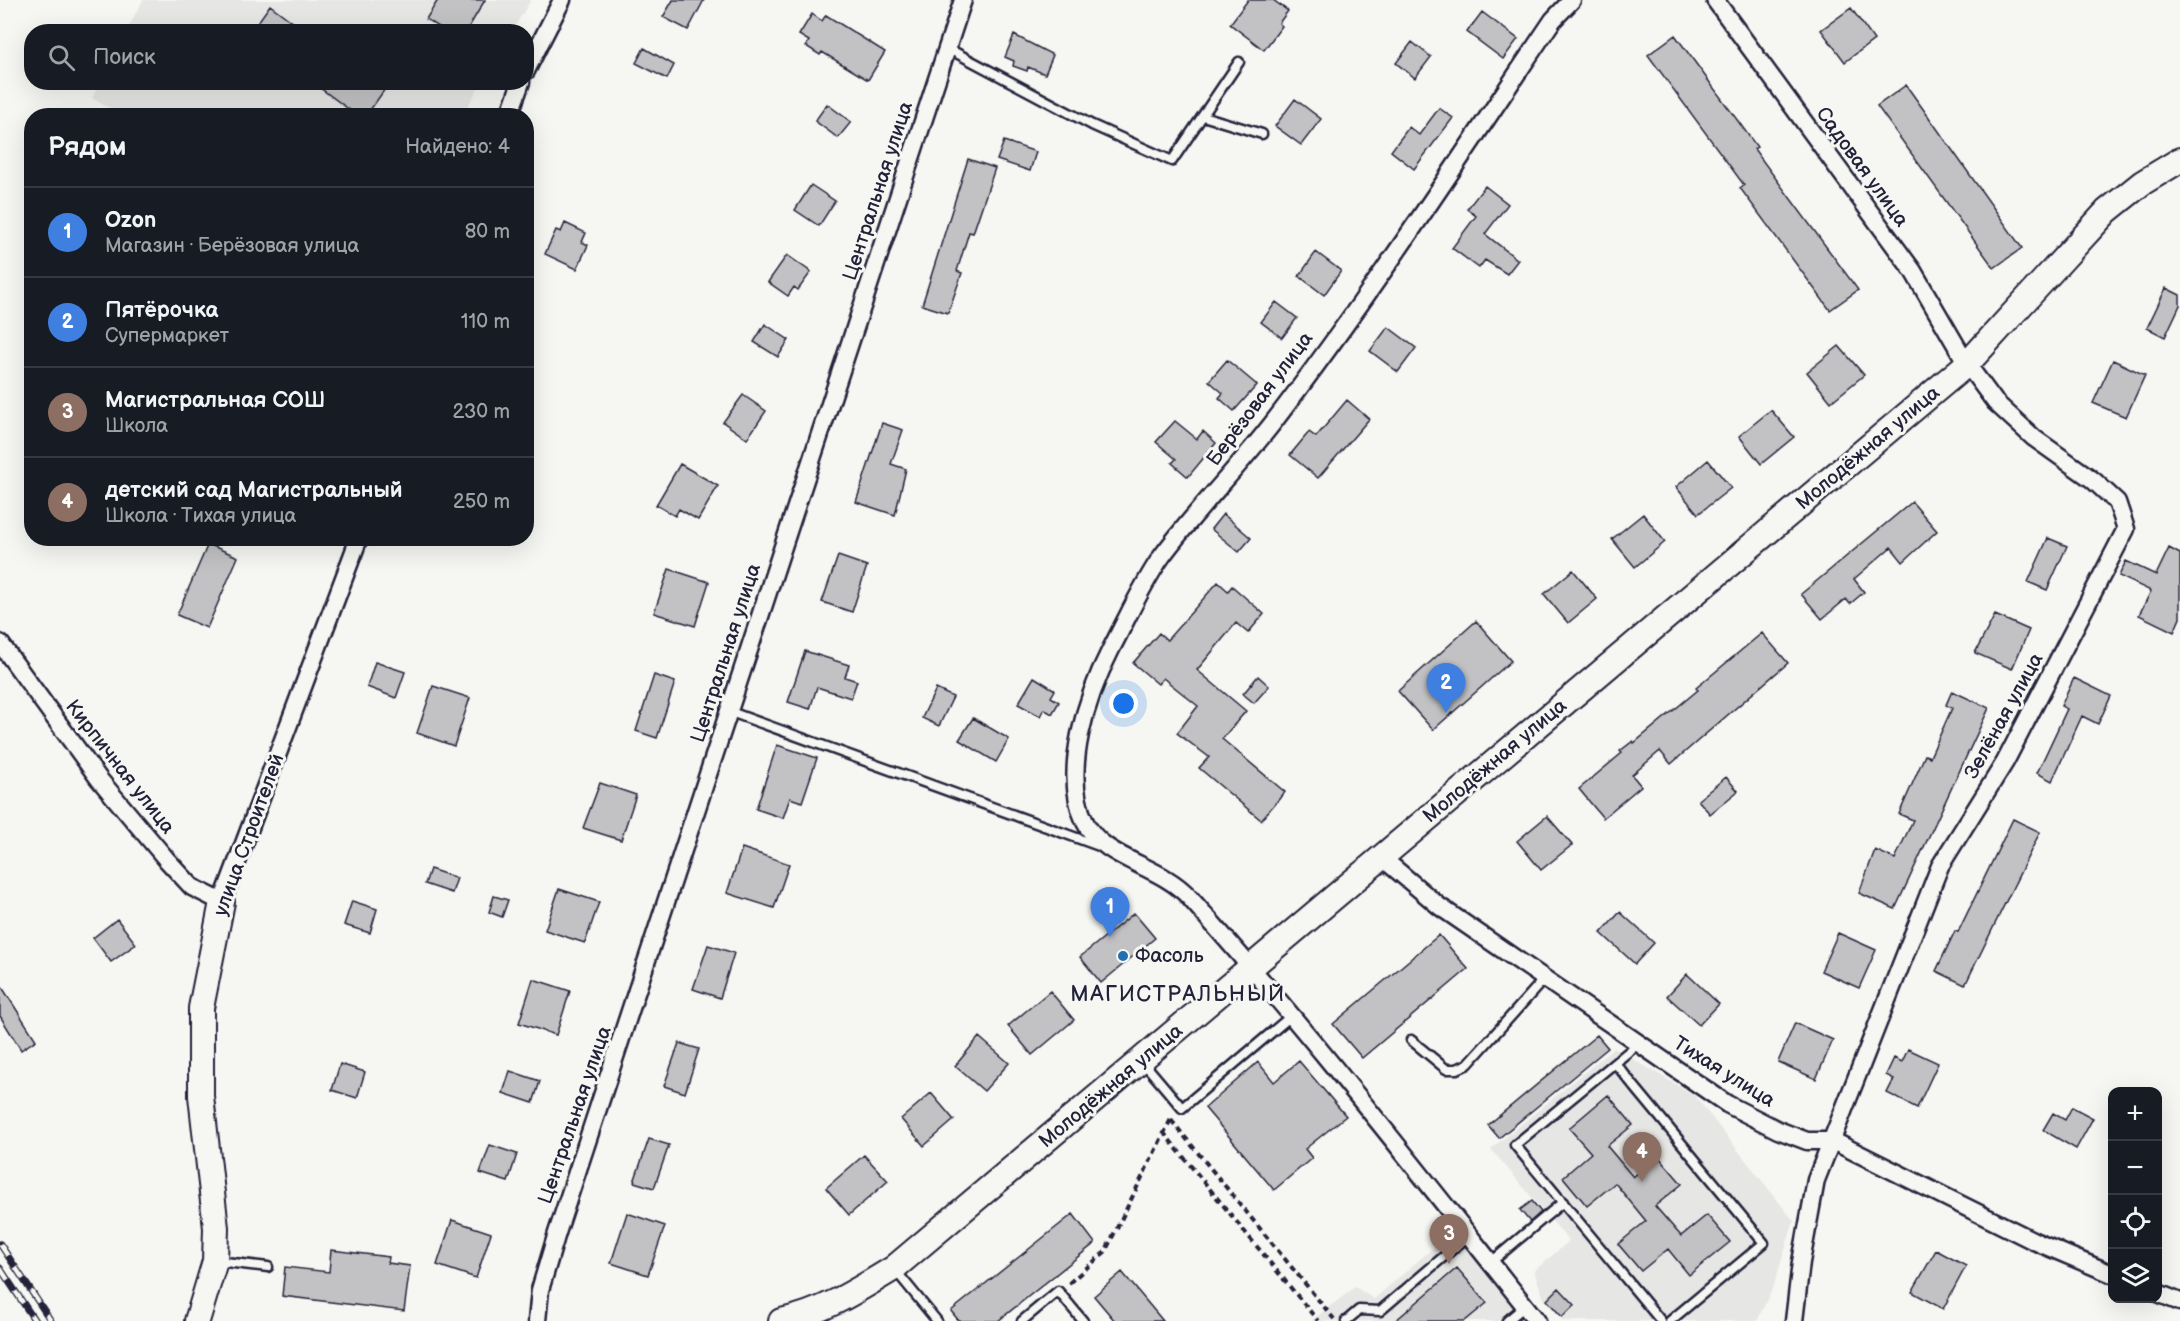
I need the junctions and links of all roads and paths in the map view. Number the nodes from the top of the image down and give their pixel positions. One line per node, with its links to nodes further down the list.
1 (562, 0): 6 (street)
2 (963, 0): 5 (street, Центральная улица)
3 (1572, 0): 17 (street, Берёзовая улица)
4 (1715, 0): 13 (street, Садовая улица)
5 (947, 48): 10 (lane); 16 (street, Центральная улица)
6 (534, 55)
7 (1239, 62): 10 (lane)
8 (518, 90): 9 (street)
9 (512, 108)
10 (1203, 116): 11 (lane)
11 (1262, 134)
12 (2180, 160): 13 (street, Молодёжная улица)
13 (1967, 364): 18 (street, Молодёжная улица); 30 (street, Зелёная улица)
14 (355, 546): 19 (street, улица Строителей)
15 (0, 643): 19 (street, Кирпичная улица)
16 (728, 711): 17 (lane); 43 (street, Центральная улица)
17 (1107, 849): 20 (street)
18 (1380, 856): 20 (street, Молодёжная улица); 21 (street, Тихая улица)
19 (222, 902): 33 (street, улица Строителей)
20 (1252, 967): 22 (street); 25 (street, Молодёжная улица)
21 (1545, 978): 23 (lane); 24 (street, Тихая улица)
22 (1291, 1016): 27 (lane); 32 (street)
23 (1411, 1040)
24 (1639, 1043): 26 (lane); 30 (street, Тихая улица)
25 (1142, 1061): 27 (lane); 36 (street, Молодёжная улица)
26 (1615, 1063): 31 (lane); 54 (lane)
27 (1182, 1108): 28 (path)
28 (1171, 1120): 29 (path); 49 (path)
29 (1163, 1132): 38 (path); 48 (path)
30 (1833, 1141): 37 (street, Тихая улица); 55 (street, Зелёная улица)
31 (1563, 1202): 34 (lane); 53 (lane)
32 (1468, 1236): 34 (street); 50 (lane)
33 (215, 1261): 35 (lane); 42 (street, улица Строителей)
34 (1490, 1263): 41 (street)
35 (268, 1267)
36 (894, 1268): 44 (street, Молодёжная улица); 45 (lane)
37 (2108, 1272)
38 (1058, 1291): 46 (lane); 47 (lane)
39 (2162, 1295): 40 (street)
40 (2180, 1302)
41 (1524, 1306): 51 (lane); 52 (street)
42 (197, 1321)
43 (537, 1321)
44 (780, 1321)
45 (936, 1321)
46 (1022, 1321)
47 (1083, 1321)
48 (1318, 1321)
49 (1335, 1321)
50 (1346, 1321)
51 (1507, 1321)
52 (1537, 1321)
53 (1661, 1321)
54 (1670, 1321)
55 (1794, 1321)

